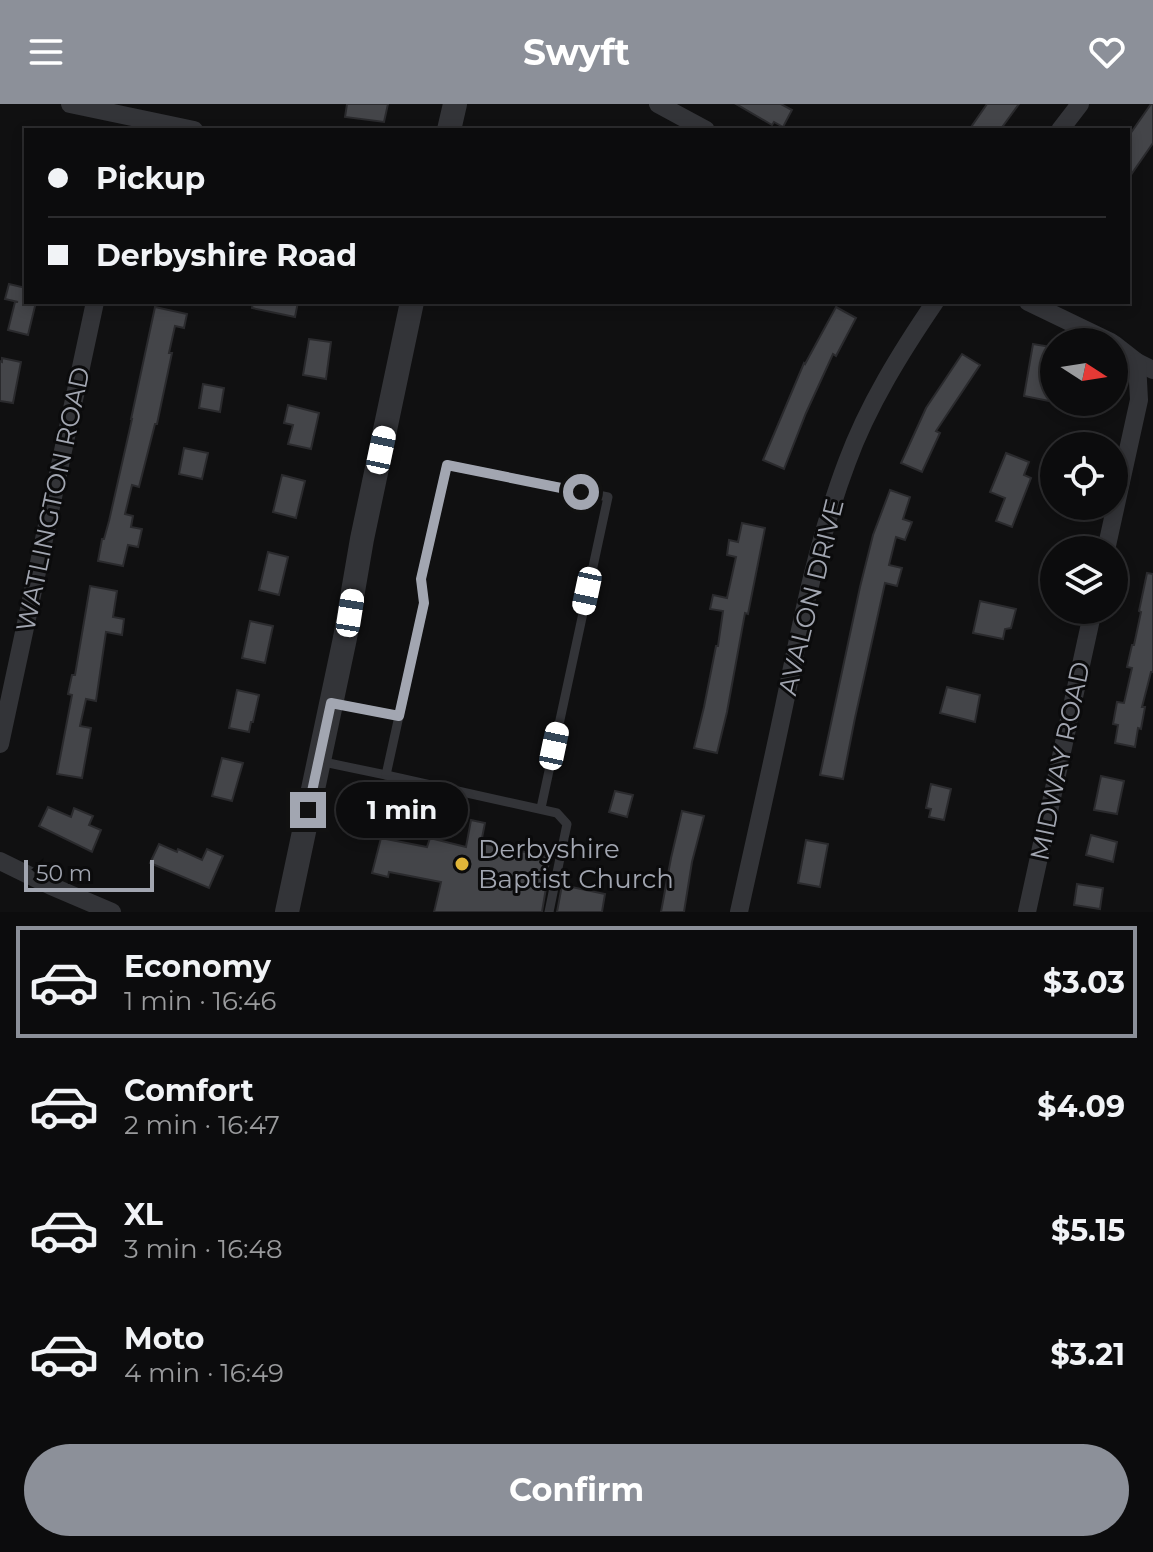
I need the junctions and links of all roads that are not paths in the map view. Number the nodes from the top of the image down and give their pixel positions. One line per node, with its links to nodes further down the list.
1 (70, 104): 6 (street)
2 (455, 104): 8 (street)
3 (658, 104): 5 (street)
4 (1080, 104): 10 (street)
5 (680, 109): 9 (street)
6 (135, 117): 7 (street)
7 (185, 128)
8 (449, 128)
9 (704, 128)
10 (1062, 128)
11 (95, 304): 22 (street, WATLINGTON ROAD)
12 (412, 304): 20 (street)
13 (934, 304): 30 (street, AVALON DRIVE)
14 (1032, 304): 15 (street)
15 (1082, 328)
16 (1128, 354): 17 (street)
17 (1145, 366): 18 (street)
18 (1109, 536)
19 (1090, 624): 31 (street, MIDWAY ROAD)
20 (331, 703): 21 (lane); 23 (street)
21 (399, 716): 24 (lane); 25 (lane)
22 (0, 744)
23 (319, 761): 24 (lane); 28 (street)
24 (386, 775): 25 (lane)
25 (541, 808): 29 (lane)
26 (0, 861): 27 (street)
27 (112, 912)
28 (287, 912)
29 (549, 912)
30 (739, 912)
31 (1027, 912)

